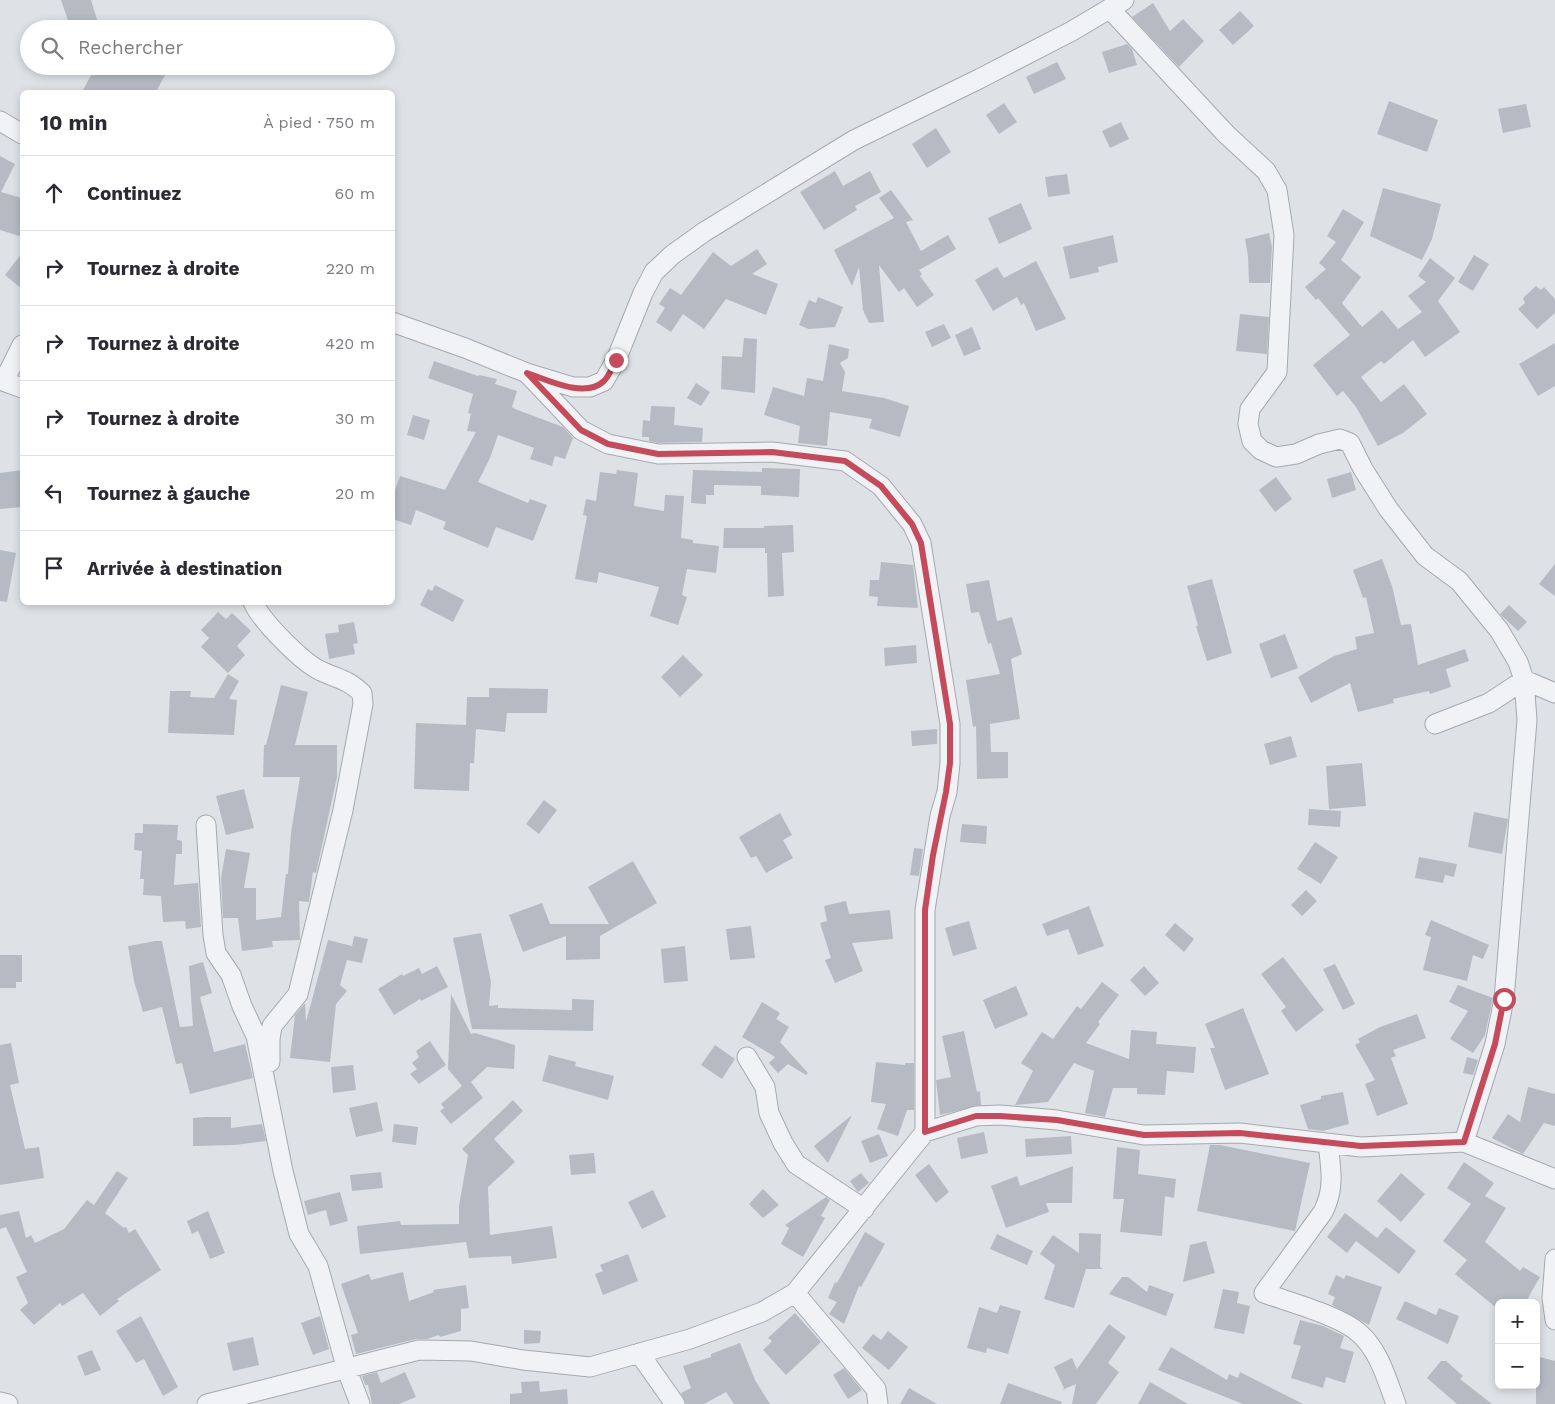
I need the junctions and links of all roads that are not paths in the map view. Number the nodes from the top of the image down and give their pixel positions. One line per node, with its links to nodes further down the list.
1 (1117, 5): 6 (street); 10 (street)
2 (0, 121): 3 (street)
3 (20, 133)
4 (395, 323): 6 (street)
5 (20, 349): 7 (street)
6 (527, 373): 16 (street)
7 (2, 381): 8 (street)
8 (20, 387)
9 (255, 605): 15 (street)
10 (1524, 680): 11 (street); 12 (street); 17 (street)
11 (1555, 693)
12 (1435, 724)
13 (206, 825): 15 (street)
14 (747, 1058): 20 (street)
15 (271, 1110): 25 (street)
16 (925, 1132): 18 (street); 20 (street)
17 (1464, 1142): 18 (street); 19 (street)
18 (1328, 1144): 32 (street)
19 (1555, 1179)
20 (864, 1209): 22 (street)
21 (1555, 1258): 23 (street)
22 (795, 1293): 24 (street); 31 (street)
23 (1555, 1320)
24 (639, 1353): 25 (street); 30 (street)
25 (347, 1370): 28 (street); 29 (street)
26 (0, 1402): 27 (street)
27 (8, 1404)
28 (207, 1404)
29 (360, 1404)
30 (675, 1404)
31 (878, 1404)
32 (1396, 1404)

